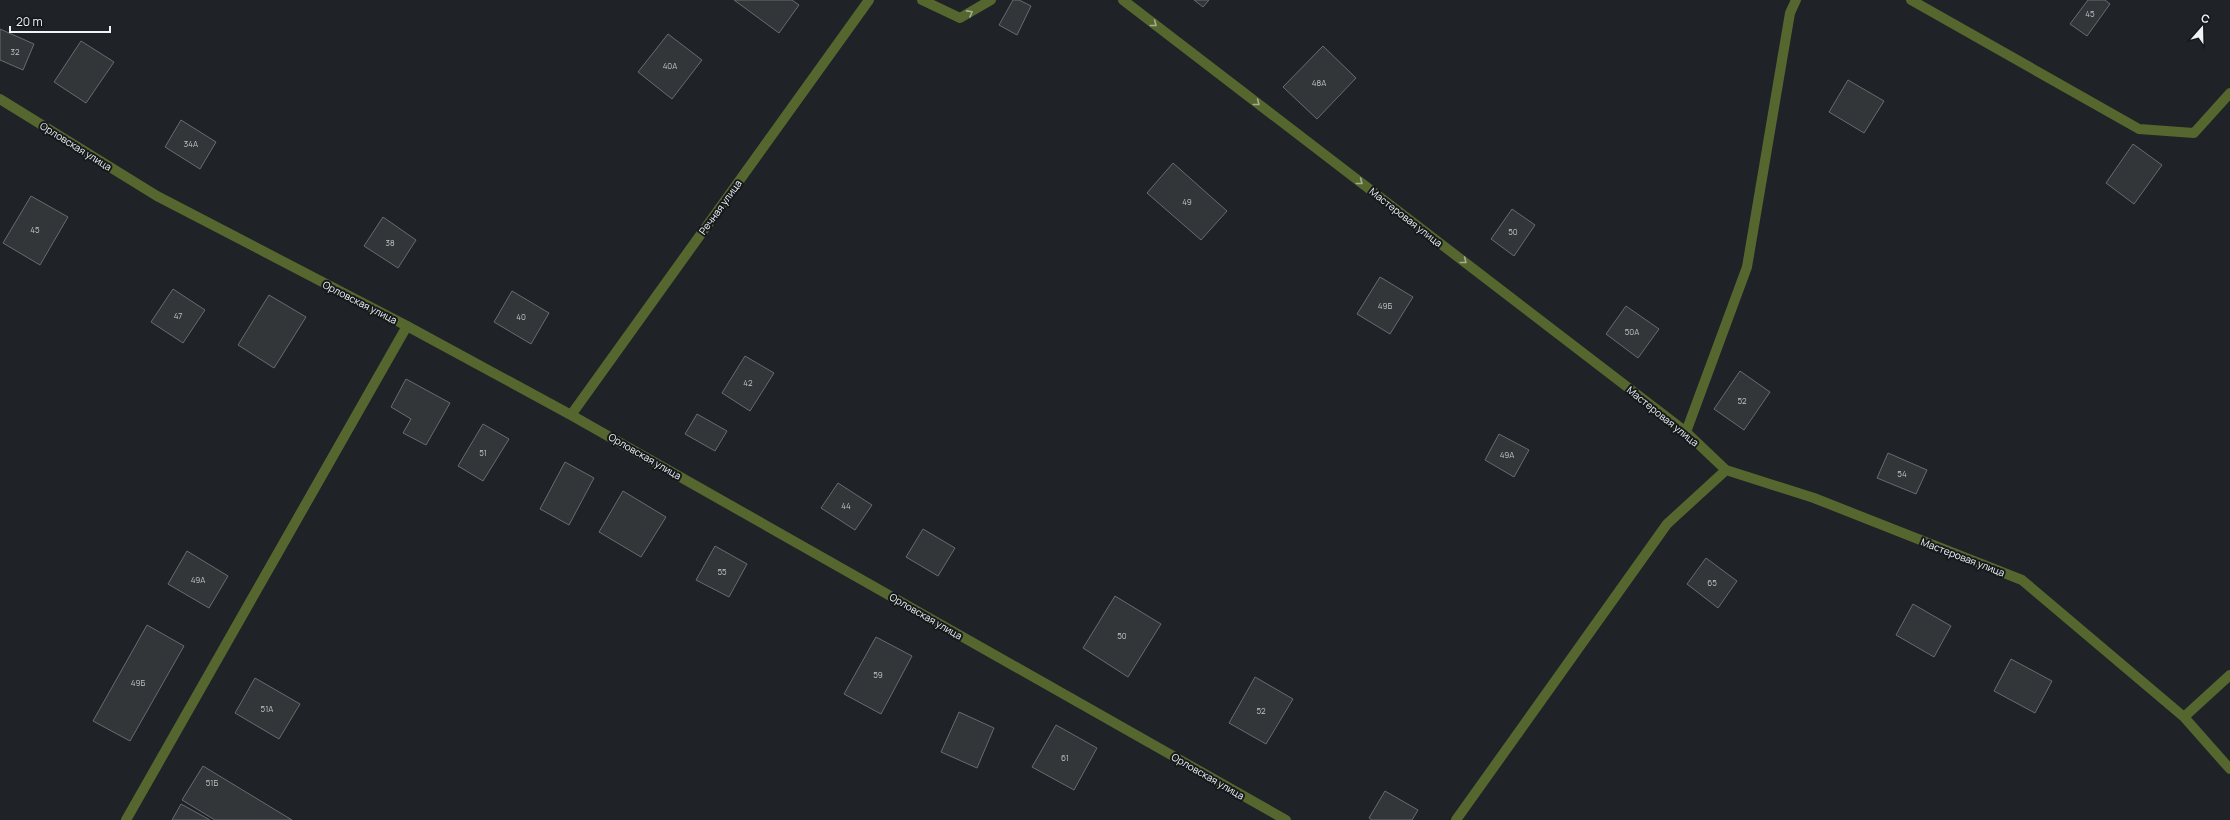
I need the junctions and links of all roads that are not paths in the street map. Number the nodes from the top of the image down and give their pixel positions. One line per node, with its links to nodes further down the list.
1 (869, 0): 10 (street, Речная улица)
2 (922, 0): 3 (street, one-way to 3)
3 (991, 0)
4 (1123, 0): 11 (street, Мастеровая улица, one-way to 11)
5 (1796, 0): 11 (street)
6 (1911, 0): 7 (street)
7 (2230, 93)
8 (0, 99): 9 (street, Орловская улица)
9 (407, 326): 10 (street, Орловская улица); 16 (street)
10 (571, 415): 17 (street, Орловская улица)
11 (1686, 432): 12 (street, Мастеровая улица)
12 (1726, 470): 14 (street, Мастеровая улица); 18 (street)
13 (2230, 675): 14 (street)
14 (2184, 717): 15 (street, Мастеровая улица)
15 (2230, 768)
16 (126, 820)
17 (1286, 820)
18 (1456, 820)

